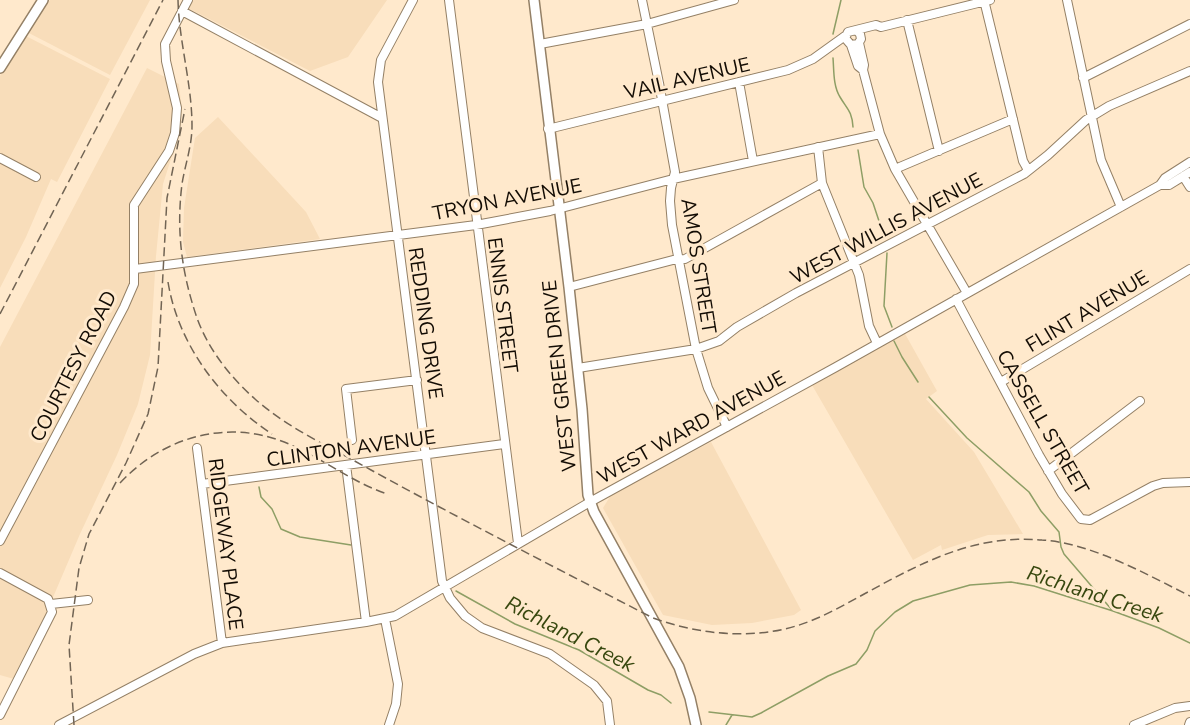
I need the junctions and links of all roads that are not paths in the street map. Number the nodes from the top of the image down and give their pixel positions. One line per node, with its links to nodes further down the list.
1 (43, 0): 20 (main road)
2 (189, 0): 10 (street, COURTESY ROAD)
3 (412, 0): 26 (street, REDDING DRIVE)
4 (449, 0): 45 (street, ENNIS STREET)
5 (534, 0): 18 (main road, WEST GREEN DRIVE)
6 (642, 0): 12 (street, AMOS STREET)
7 (986, 0): 11 (street, VAIL AVENUE); 27 (street)
8 (1067, 0): 22 (street)
9 (729, 1): 12 (street)
10 (182, 11): 26 (street); 50 (street, COURTESY ROAD)
11 (907, 20): 14 (street, VAIL AVENUE); 31 (street)
12 (647, 24): 18 (street); 24 (street, AMOS STREET)
13 (1190, 24): 22 (street)
14 (881, 27): 15 (street, VAIL AVENUE); 17 (street, VAIL AVENUE)
15 (856, 30): 16 (street); 17 (street)
16 (846, 36): 17 (street); 19 (street, VAIL AVENUE)
17 (855, 43): 19 (street, VAIL AVENUE); 29 (street)
18 (540, 44): 28 (main road, WEST GREEN DRIVE)
19 (830, 48): 23 (street, VAIL AVENUE)
20 (0, 68)
21 (1190, 71): 25 (street, WEST WILLIS AVENUE)
22 (1083, 78): 25 (street)
23 (739, 82): 24 (street, VAIL AVENUE); 33 (street)
24 (662, 100): 28 (street, VAIL AVENUE); 39 (street, AMOS STREET)
25 (1092, 116): 36 (street, WEST WILLIS AVENUE); 43 (street)
26 (382, 118): 47 (street, REDDING DRIVE)
27 (1013, 119): 31 (street); 36 (street)
28 (548, 129): 44 (main road, WEST GREEN DRIVE)
29 (880, 134): 30 (street, TRYON AVENUE); 35 (street)
30 (818, 147): 33 (street, TRYON AVENUE); 40 (street)
31 (939, 151): 35 (street)
32 (0, 158): 38 (street)
33 (753, 161): 39 (street, TRYON AVENUE)
34 (1190, 162): 41 (street, WEST WARD AVENUE)
35 (895, 169): 46 (street)
36 (1028, 170): 46 (street, WEST WILLIS AVENUE)
37 (1187, 174): 41 (street, WEST WARD AVENUE); 42 (street)
38 (36, 177)
39 (673, 179): 44 (street, TRYON AVENUE); 48 (street, AMOS STREET)
40 (822, 183): 48 (street); 49 (street)
41 (1160, 185): 43 (street, WEST WARD AVENUE)
42 (1190, 187)
43 (1122, 207): 53 (street, WEST WARD AVENUE)
44 (559, 209): 45 (street, TRYON AVENUE); 52 (main road, WEST GREEN DRIVE)
45 (476, 225): 47 (street, TRYON AVENUE); 63 (street, ENNIS STREET)
46 (926, 225): 49 (street, WEST WILLIS AVENUE); 53 (street)
47 (397, 234): 50 (street, TRYON AVENUE); 58 (street, REDDING DRIVE)
48 (678, 259): 52 (street); 56 (street, AMOS STREET)
49 (854, 263): 55 (street); 56 (street, WEST WILLIS AVENUE)
50 (135, 268): 71 (street, COURTESY ROAD)
51 (1190, 269): 59 (street, FLINT AVENUE)
52 (569, 287): 57 (main road, WEST GREEN DRIVE)
53 (967, 293): 54 (street, WEST WARD AVENUE)
54 (956, 299): 55 (street, WEST WARD AVENUE); 59 (street, CASSELL STREET)
55 (877, 343): 61 (street, WEST WARD AVENUE)
56 (696, 349): 57 (street, WEST WILLIS AVENUE); 61 (street, AMOS STREET)
57 (578, 368): 70 (main road, WEST GREEN DRIVE)
58 (417, 380): 62 (street); 65 (street, REDDING DRIVE)
59 (1001, 382): 67 (street, CASSELL STREET)
60 (1140, 401): 67 (street)
61 (727, 427): 70 (street, WEST WARD AVENUE)
62 (352, 440)
63 (504, 444): 65 (street, CLINTON AVENUE); 72 (street, ENNIS STREET)
64 (197, 448): 69 (street, RIDGEWAY PLACE)
65 (426, 454): 66 (street, CLINTON AVENUE); 74 (street, REDDING DRIVE)
66 (346, 465): 69 (street, CLINTON AVENUE); 78 (street)
67 (1048, 471): 68 (street, CASSELL STREET)
68 (1190, 483)
69 (202, 484): 79 (street, RIDGEWAY PLACE)
70 (590, 502): 72 (street, WEST WARD AVENUE); 85 (main road, WEST GREEN DRIVE)
71 (0, 541)
72 (518, 543): 74 (street, WEST WARD AVENUE)
73 (0, 573): 76 (street)
74 (444, 587): 77 (street, WEST WARD AVENUE); 84 (street)
75 (88, 600): 76 (street)
76 (51, 604): 81 (street)
77 (385, 619): 78 (street, WEST WARD AVENUE); 83 (street)
78 (366, 622): 79 (street, WEST WARD AVENUE)
79 (222, 643): 82 (street, WEST WARD AVENUE)
80 (1190, 706): 86 (street)
81 (0, 715)
82 (59, 725)
83 (389, 725)
84 (610, 725)
85 (696, 725)
86 (1134, 725)

